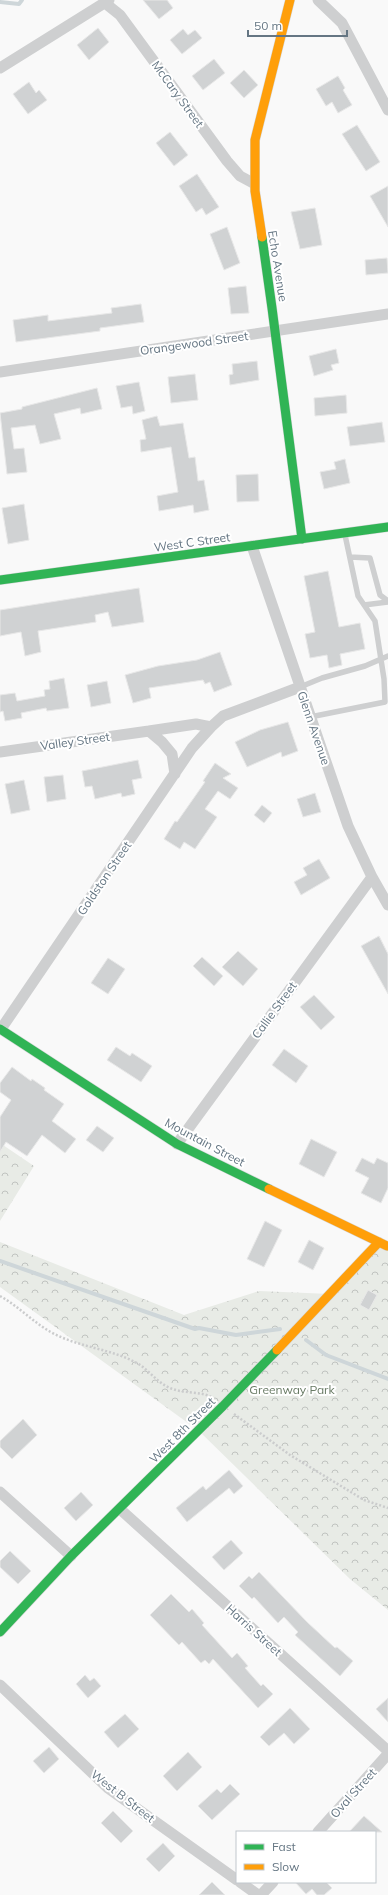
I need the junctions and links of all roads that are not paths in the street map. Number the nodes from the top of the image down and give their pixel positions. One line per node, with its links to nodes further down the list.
1 (290, 0): 6 (street, Echo Avenue)
2 (318, 0): 5 (street)
3 (107, 2): 4 (street); 6 (street, McCary Street)
4 (0, 68)
5 (388, 110)
6 (253, 183): 8 (street, Echo Avenue)
7 (388, 314): 8 (street, Orangewood Street)
8 (275, 332): 9 (street, Orangewood Street); 12 (street, Echo Avenue)
9 (0, 372)
10 (388, 527): 11 (street, West C Street)
11 (344, 533): 12 (street, West C Street); 14 (lane)
12 (302, 539): 13 (street, West C Street)
13 (252, 546): 15 (street, West C Street); 20 (street, Glenn Avenue)
14 (350, 557): 16 (lane); 17 (lane)
15 (0, 580)
16 (388, 602): 17 (lane)
17 (364, 605): 19 (lane)
18 (388, 656): 19 (lane)
19 (381, 659): 20 (lane); 21 (lane)
20 (300, 687): 21 (street, Glenn Avenue); 22 (street)
21 (310, 717): 26 (street, Glenn Avenue)
22 (210, 727): 23 (street, Valley Street); 25 (street, Goldston Street)
23 (149, 731): 24 (street, Valley Street); 25 (street)
24 (0, 752)
25 (175, 774): 28 (street, Goldston Street)
26 (372, 877): 27 (street, Glenn Avenue); 29 (street, Callie Street)
27 (388, 905)
28 (0, 1030): 29 (street, Mountain Street)
29 (177, 1144): 30 (street, Mountain Street)
30 (379, 1242): 31 (street, Mountain Street); 33 (street, West 8th Street)
31 (388, 1246)
32 (0, 1492): 34 (street)
33 (120, 1510): 34 (street, West 8th Street); 37 (street, Harris Street)
34 (71, 1556): 35 (street, West 8th Street)
35 (0, 1632)
36 (0, 1685): 40 (street, West B Street)
37 (388, 1751)
38 (388, 1754): 39 (street, Oval Street)
39 (319, 1831)
40 (236, 1879)
41 (241, 1883): 43 (street)
42 (272, 1883): 44 (street)
43 (258, 1895)
44 (261, 1895)

